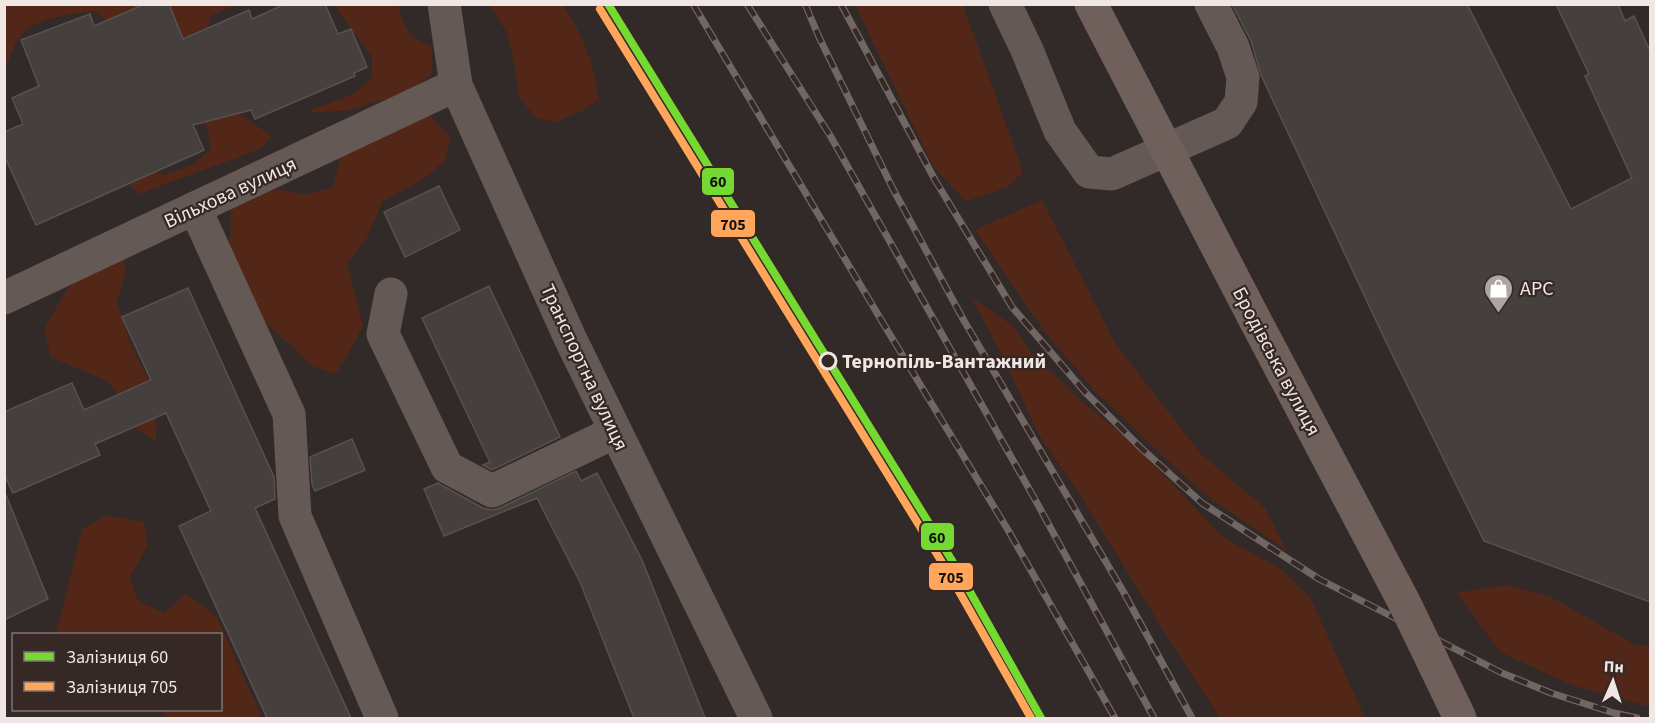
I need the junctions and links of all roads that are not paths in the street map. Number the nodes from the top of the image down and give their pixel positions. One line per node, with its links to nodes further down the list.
1 (444, 4): 5 (street, Транспортна вулиця)
2 (1005, 4): 4 (street)
3 (1091, 4): 12 (main road, Бродівська вулиця, bridge)
4 (1211, 4)
5 (456, 86): 6 (street, Вільхова вулиця); 9 (street, Транспортна вулиця)
6 (195, 208): 8 (street, Вільхова вулиця); 10 (street)
7 (391, 294): 9 (street)
8 (4, 298)
9 (615, 432): 11 (street, Транспортна вулиця)
10 (382, 718)
11 (756, 718)
12 (1460, 718)

